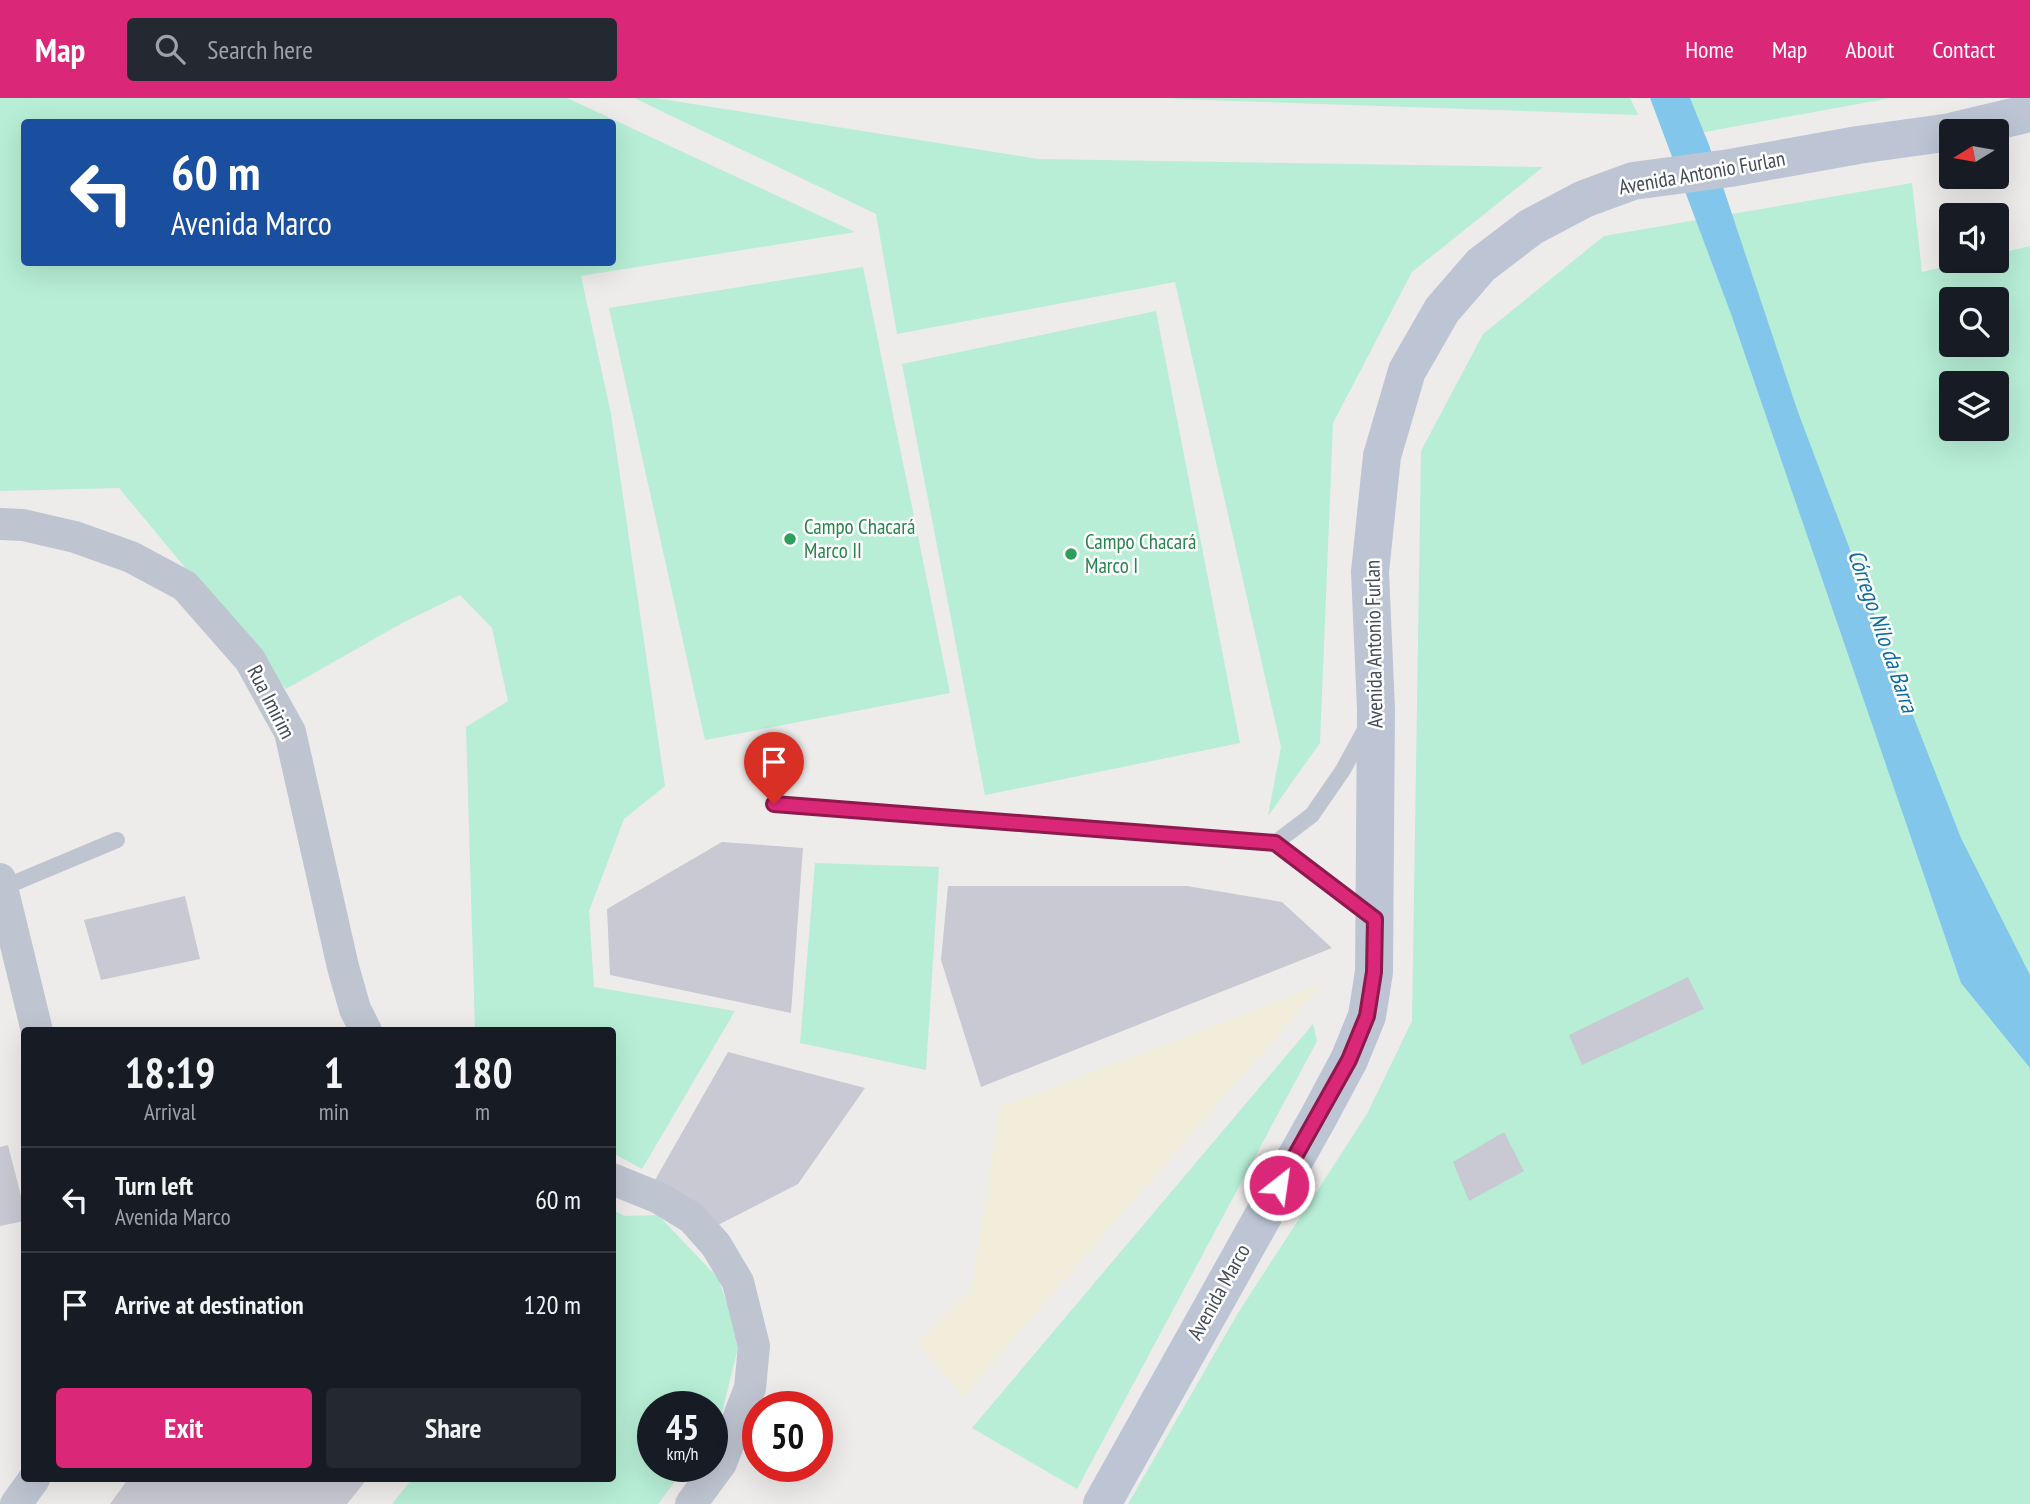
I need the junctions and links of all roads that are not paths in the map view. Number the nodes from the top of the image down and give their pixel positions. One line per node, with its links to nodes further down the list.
1 (2030, 113): 2 (main road, Avenida Antonio Furlan)
2 (2006, 119)
3 (1939, 134): 5 (main road, Avenida Antonio Furlan)
4 (0, 524): 12 (street, Rua Imirim)
5 (1376, 709): 8 (lane); 10 (main road, Avenida Antonio Furlan)
6 (774, 804): 8 (lane)
7 (117, 840): 9 (lane)
8 (1275, 843): 10 (lane)
9 (1, 883): 11 (street)
10 (1375, 919): 17 (main road, Avenida Marco)
11 (36, 1027)
12 (364, 1027)
13 (616, 1181): 16 (street)
14 (32, 1482): 15 (street)
15 (16, 1504)
16 (691, 1504)
17 (1102, 1504)

